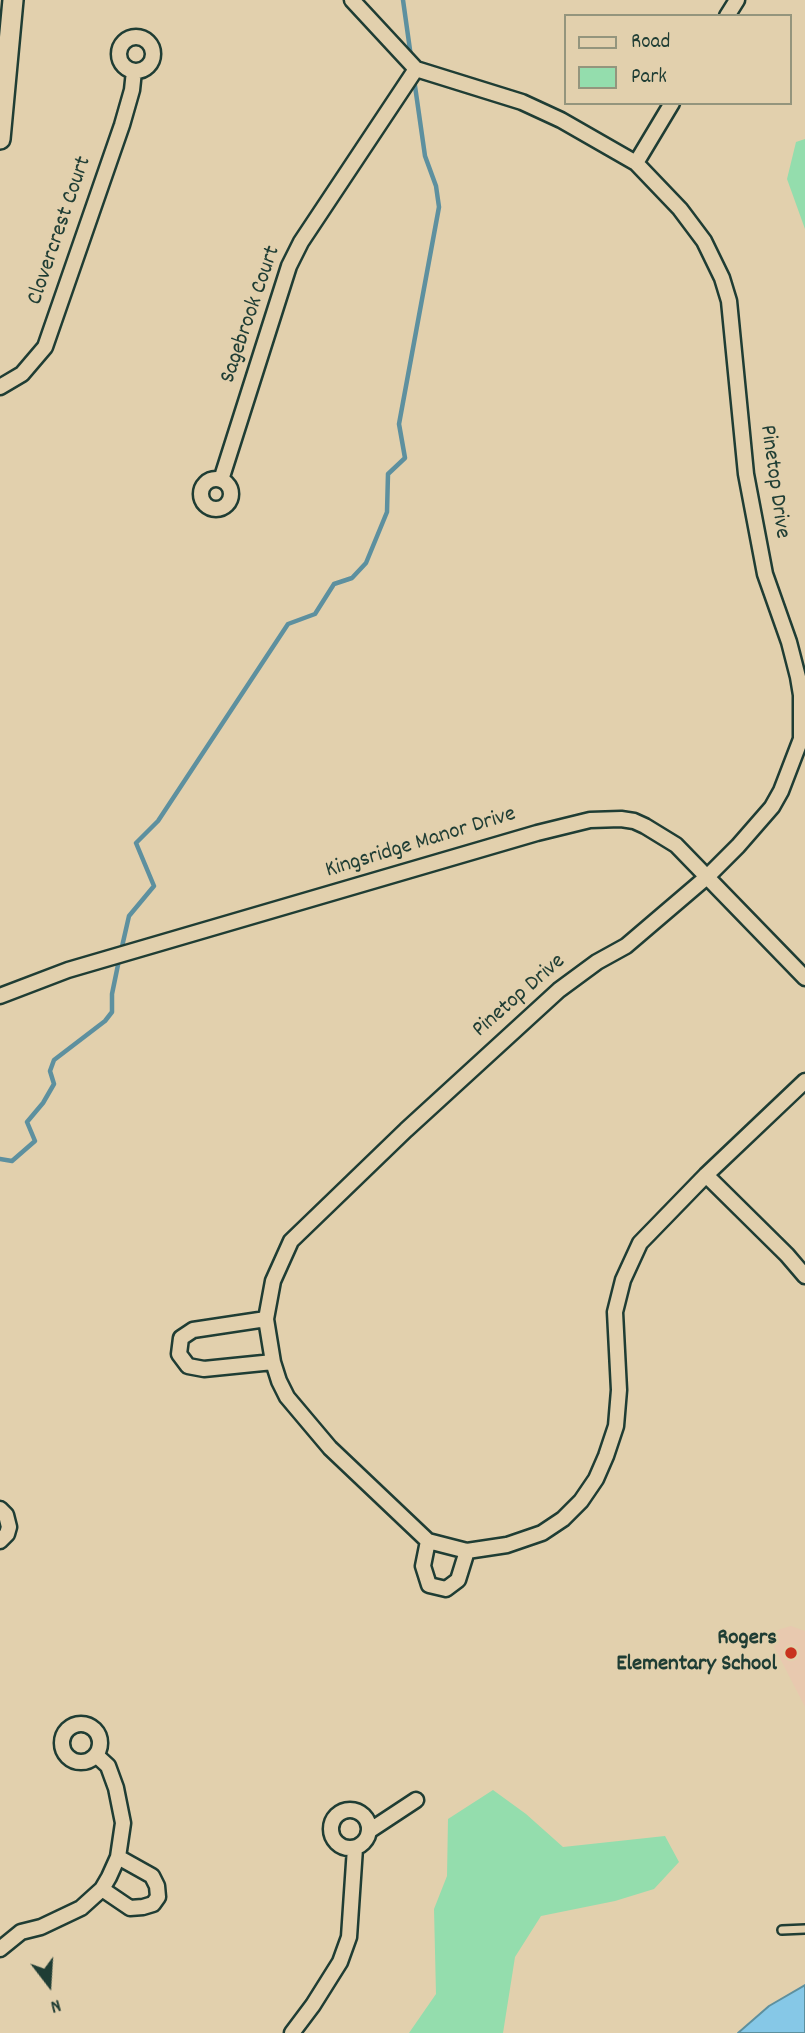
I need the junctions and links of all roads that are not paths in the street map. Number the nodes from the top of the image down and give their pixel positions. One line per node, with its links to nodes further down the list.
1 (13, 0): 6 (street)
2 (352, 0): 3 (street, Pinetop Drive)
3 (416, 69): 7 (street, Pinetop Drive); 9 (street, Sagebrook Court)
4 (134, 71): 8 (street, Clovercrest Court)
5 (671, 105): 7 (street)
6 (0, 139)
7 (636, 163): 10 (street, Pinetop Drive)
8 (0, 387)
9 (221, 480)
10 (708, 876): 11 (street, Kingsridge Manor Drive); 12 (street, Kingsridge Manor Drive); 16 (street, Pinetop Drive)
11 (805, 978)
12 (0, 996)
13 (805, 1082): 14 (street, Pinetop Drive)
14 (706, 1175): 15 (street); 21 (street, Pinetop Drive)
15 (805, 1276)
16 (265, 1320): 17 (street, Pinetop Drive); 17 (street)
17 (272, 1362): 20 (street, Pinetop Drive)
18 (0, 1509): 19 (street)
19 (0, 1541)
20 (428, 1541): 21 (street, Pinetop Drive); 21 (street)
21 (467, 1551)
22 (96, 1755): 26 (street)
23 (416, 1800): 24 (street)
24 (369, 1831): 25 (street); 25 (street)
25 (355, 1848): 31 (street)
26 (118, 1857): 27 (street); 27 (street)
27 (102, 1889): 30 (street)
28 (805, 1929): 29 (lane)
29 (782, 1930)
30 (0, 1949)
31 (292, 2033)

